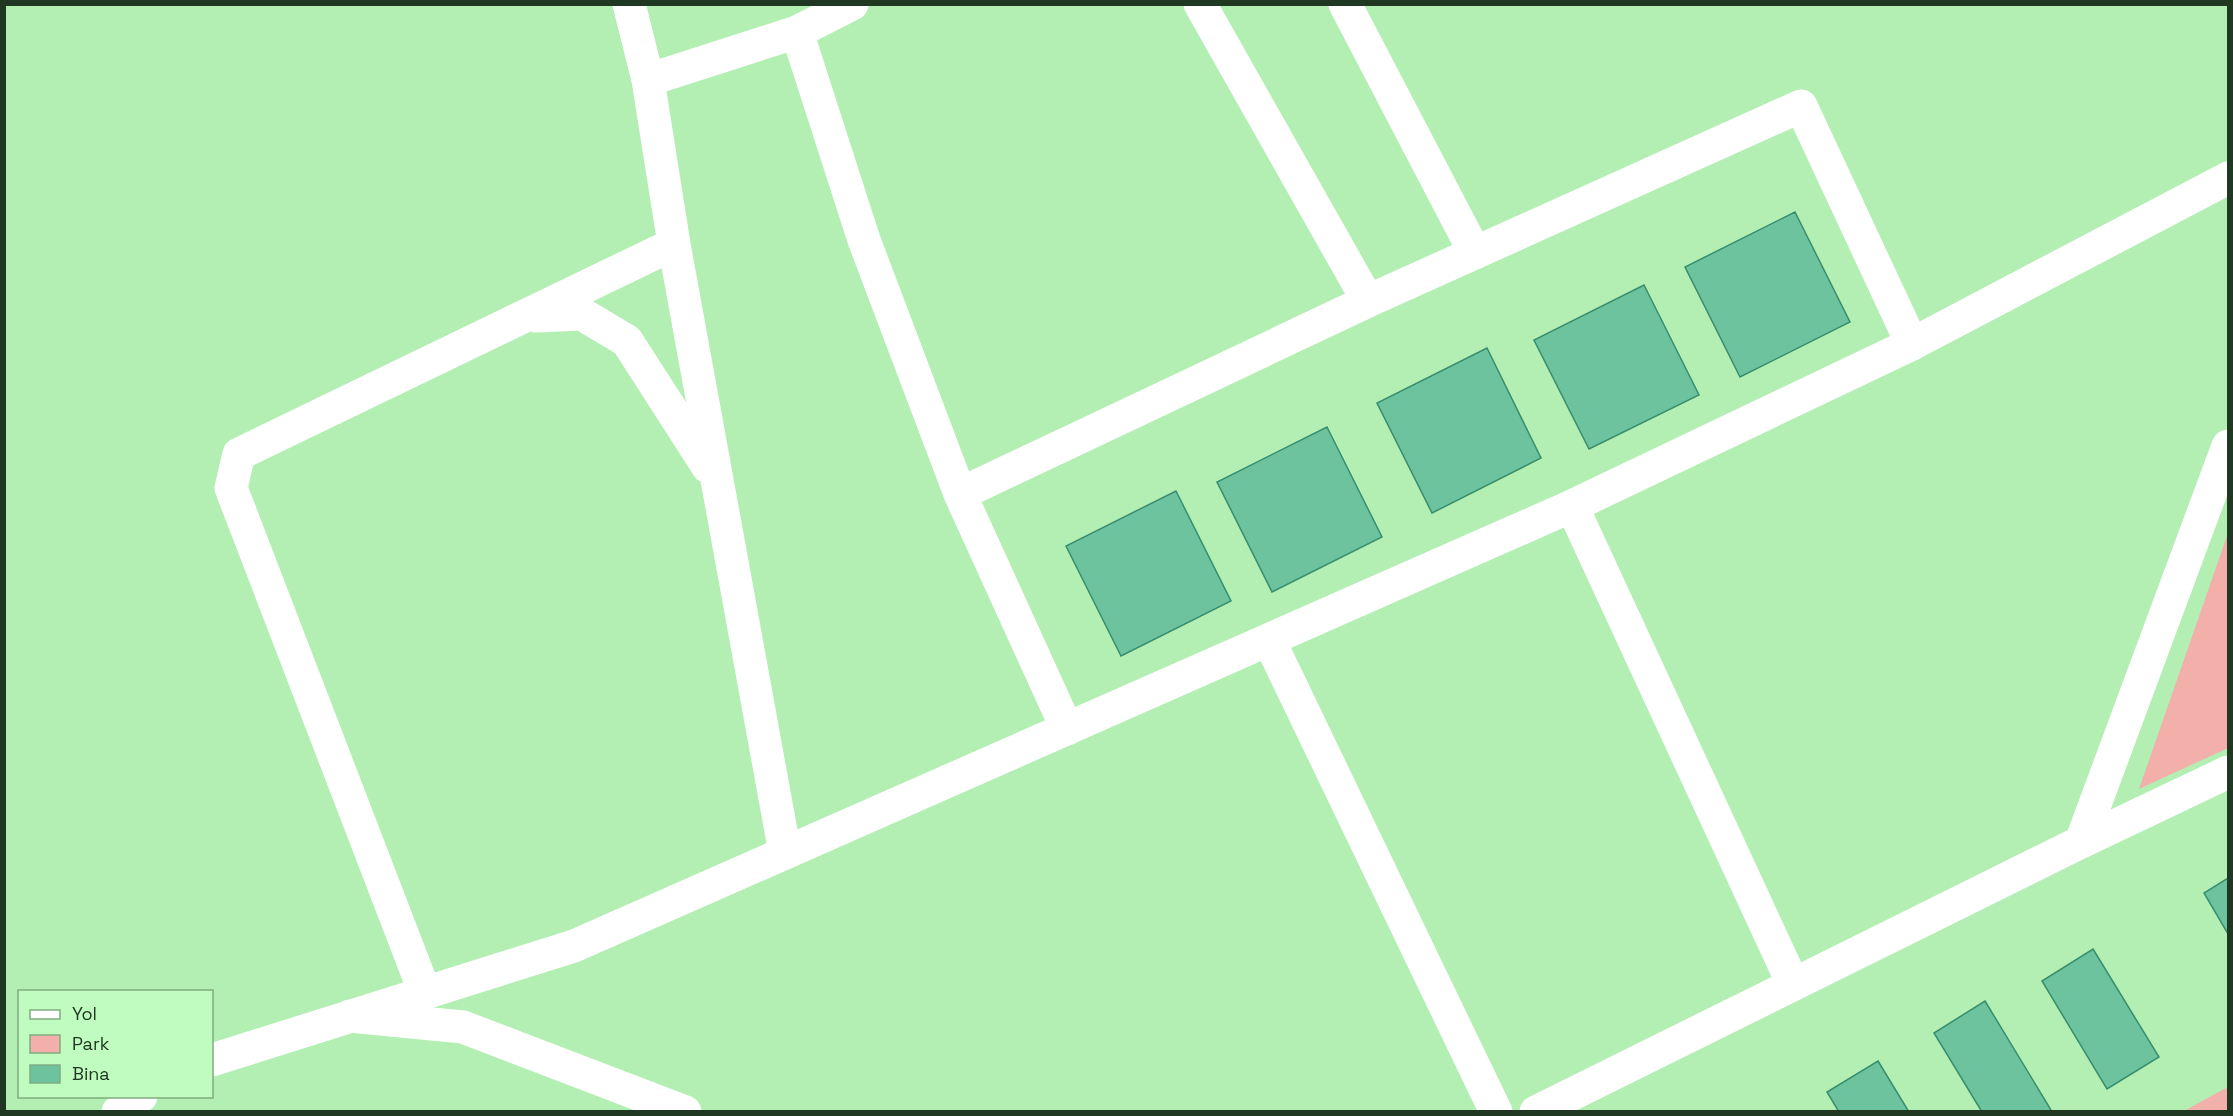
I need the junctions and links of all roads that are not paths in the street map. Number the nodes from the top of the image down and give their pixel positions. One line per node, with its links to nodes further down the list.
1 (629, 4): 6 (street)
2 (852, 4): 5 (street)
3 (1200, 4): 10 (street)
4 (1344, 4): 9 (street)
5 (797, 32): 6 (street); 15 (street)
6 (648, 80): 8 (street)
7 (2229, 178): 12 (street)
8 (674, 244): 11 (street); 14 (street)
9 (1475, 253): 10 (street); 12 (street)
10 (1368, 301): 15 (street)
11 (522, 317): 14 (street); 23 (street)
12 (1912, 344): 16 (street)
13 (2229, 446): 20 (street)
14 (717, 482): 21 (street)
15 (960, 494): 18 (street)
16 (1572, 506): 17 (street); 22 (street)
17 (1269, 640): 18 (street); 29 (street)
18 (1067, 729): 21 (street)
19 (2229, 772): 20 (street)
20 (2081, 842): 22 (street)
21 (785, 853): 23 (street)
22 (1793, 984): 30 (street)
23 (425, 993): 24 (street)
24 (350, 1016): 25 (street); 28 (street)
25 (213, 1060)
26 (138, 1098): 27 (street)
27 (118, 1112)
28 (685, 1112)
29 (1496, 1112)
30 (1536, 1112)

